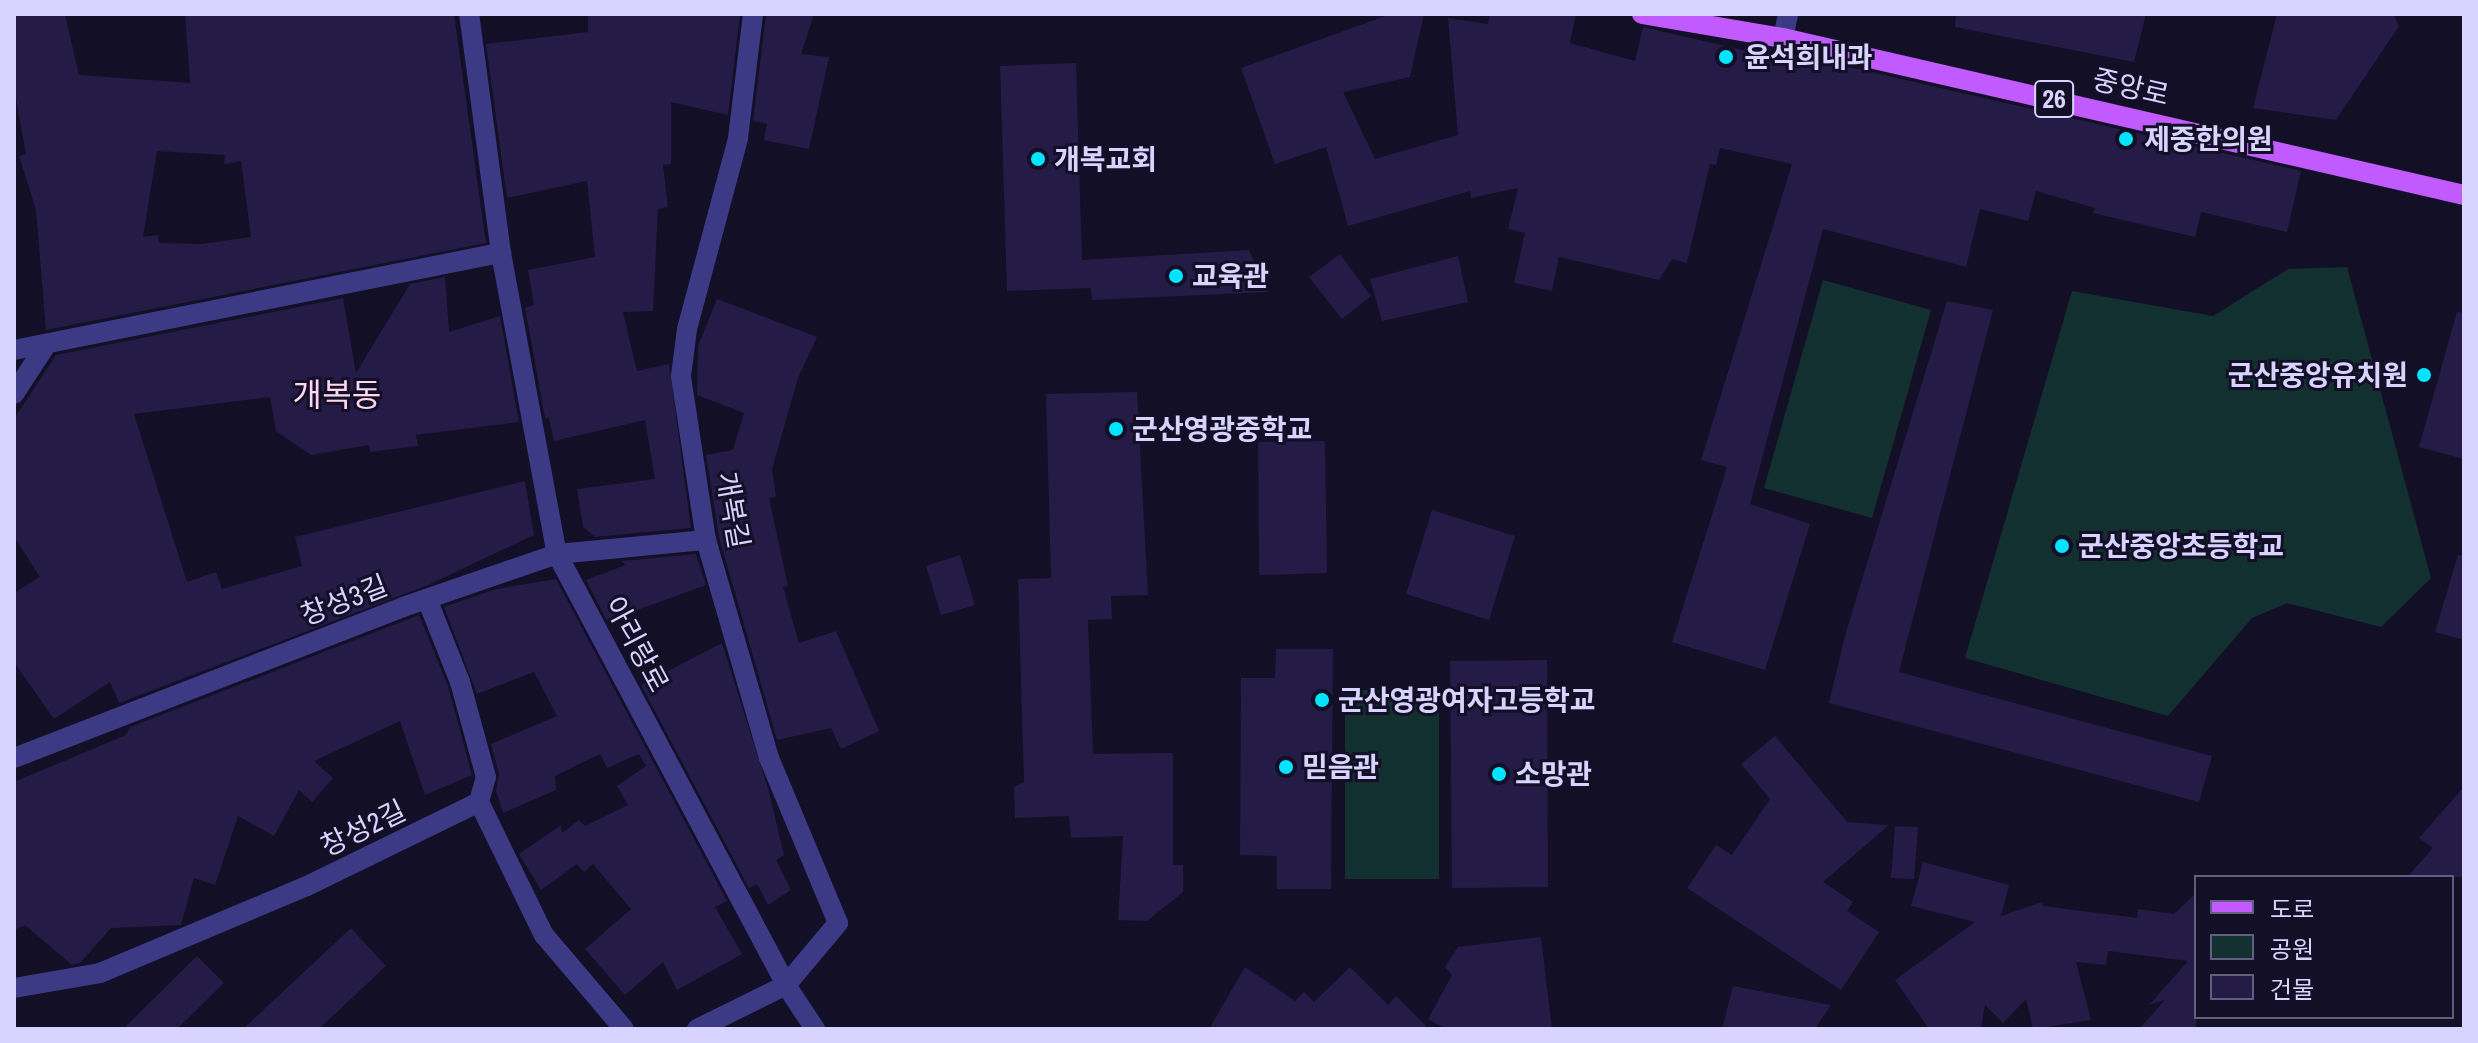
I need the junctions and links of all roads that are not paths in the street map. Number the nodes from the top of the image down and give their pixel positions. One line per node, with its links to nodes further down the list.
1 (469, 14): 7 (street, 아리랑로)
2 (753, 14): 11 (street, 개복길)
3 (1642, 14): 5 (main road, 중앙로 / 26)
4 (1788, 14): 5 (street)
5 (1783, 38): 6 (main road, 중앙로 / 26)
6 (2464, 195)
7 (501, 253): 8 (street); 12 (street, 아리랑로)
8 (46, 345): 9 (street); 10 (street)
9 (14, 350)
10 (14, 394)
11 (706, 540): 12 (street, 창성3길); 16 (street, 개복길)
12 (557, 554): 13 (street, 창성3길); 16 (street, 아리랑로)
13 (427, 599): 14 (street, 창성3길); 15 (street)
14 (14, 757)
15 (479, 802): 17 (street, 창성2길); 18 (street)
16 (786, 985): 19 (street); 20 (street, 아리랑로)
17 (14, 988)
18 (624, 1029)
19 (697, 1029)
20 (815, 1029)

